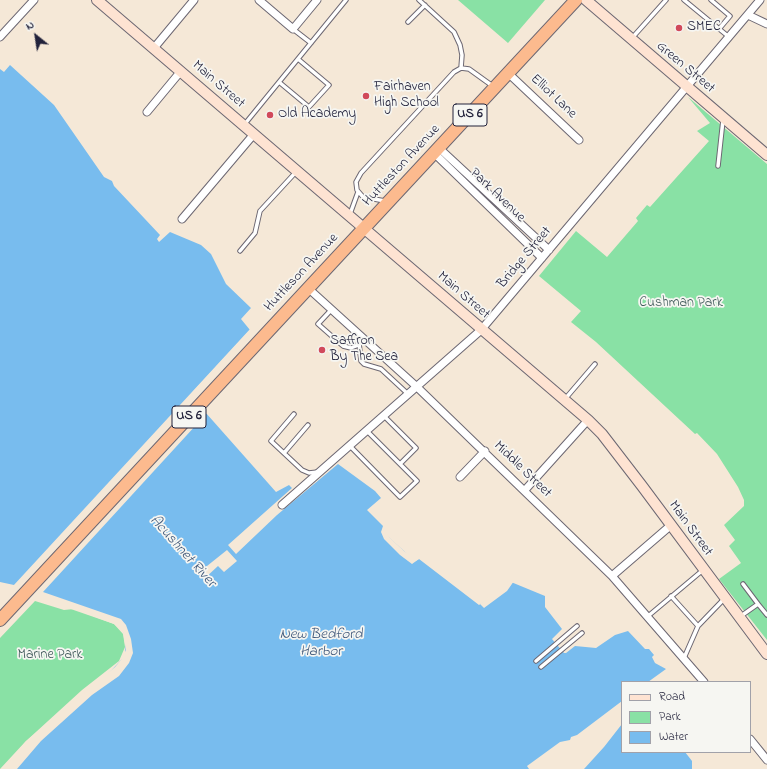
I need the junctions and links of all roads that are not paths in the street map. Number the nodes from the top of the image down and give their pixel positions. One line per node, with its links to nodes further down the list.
1 (34, 0): 20 (street)
2 (97, 0): 24 (main road, Main Street)
3 (194, 0): 24 (street)
4 (259, 0): 18 (street)
5 (317, 0): 18 (street)
6 (346, 0): 23 (lane)
7 (419, 0): 14 (lane)
8 (576, 0): 28 (highway, Huttleston Avenue / US 6)
9 (586, 0): 22 (main road, Green Street)
10 (666, 0): 22 (lane)
11 (684, 0): 19 (lane)
12 (711, 0): 19 (lane)
13 (760, 0): 15 (street, Bridge Street)
14 (425, 5): 16 (lane); 26 (lane)
15 (748, 15): 17 (street); 21 (street, Bridge Street)
16 (408, 22)
17 (767, 24)
18 (293, 29): 23 (lane)
19 (719, 29): 21 (lane)
20 (0, 37)
21 (729, 37): 30 (street, Bridge Street)
22 (631, 40): 30 (main road, Green Street)
23 (311, 43): 25 (lane)
24 (154, 48): 27 (main road, Main Street)
25 (298, 59): 29 (lane); 29 (lane)
26 (461, 68): 31 (lane); 41 (lane)
27 (181, 71): 32 (street); 34 (main road, Main Street)
28 (508, 73): 31 (highway, Huttleston Avenue / US 6); 36 (street, Elliot Lane)
29 (279, 82): 34 (lane)
30 (686, 87): 33 (main road, Green Street); 46 (street, Bridge Street)
31 (495, 88): 37 (highway, Huttleston Avenue / US 6)
32 (147, 112)
33 (724, 118): 38 (main road, Green Street); 39 (lane)
34 (243, 126): 35 (main road, Main Street)
35 (254, 134): 40 (main road, Main Street); 44 (street)
36 (580, 140)
37 (437, 151): 42 (highway, Huttleston Avenue / US 6); 46 (street); 48 (street, Park Avenue)
38 (767, 155)
39 (718, 166)
40 (296, 172): 43 (main road, Main Street); 47 (lane)
41 (358, 192): 42 (lane); 43 (lane)
42 (390, 201): 45 (highway, Huttleston Avenue / US 6)
43 (349, 217): 45 (main road, Main Street)
44 (182, 219)
45 (364, 229): 49 (highway, Huttleson Avenue / US 6); 51 (main road, Main Street)
46 (549, 250): 48 (street, Bridge Street)
47 (240, 251)
48 (542, 258): 51 (street, Bridge Street)
49 (309, 289): 50 (street, Middle Street); 80 (highway, Huttleson Avenue / US 6)
50 (332, 309): 52 (street, Middle Street); 52 (lane)
51 (481, 330): 54 (street, Bridge Street); 56 (main road, Main Street)
52 (361, 341): 54 (street, Middle Street); 55 (lane)
53 (595, 364): 56 (lane)
54 (417, 387): 55 (street, Bridge Street); 63 (street, Middle Street)
55 (408, 394): 58 (street, Bridge Street)
56 (565, 400): 59 (main road, Main Street)
57 (294, 414): 64 (lane)
58 (384, 416): 61 (street, Bridge Street); 65 (lane)
59 (588, 420): 68 (street); 70 (main road, Main Street)
60 (308, 425): 64 (lane)
61 (367, 431): 62 (street, Bridge Street); 65 (lane)
62 (350, 446): 65 (lane); 66 (street, Bridge Street)
63 (484, 451): 67 (street); 68 (street, Middle Street)
64 (284, 453): 66 (lane)
65 (400, 464)
66 (321, 472): 69 (street, Bridge Street)
67 (460, 477)
68 (525, 490): 72 (street, Middle Street)
69 (282, 505)
70 (670, 526): 71 (main road, Main Street); 72 (street)
71 (703, 570): 74 (lane); 75 (main road, Main Street)
72 (612, 576): 78 (street, Middle Street)
73 (743, 584): 76 (lane)
74 (672, 596): 78 (lane); 82 (lane)
75 (724, 599): 79 (main road, Main Street); 82 (lane)
76 (758, 604): 77 (lane); 79 (lane)
77 (767, 615)
78 (647, 616): 85 (street, Middle Street)
79 (739, 618): 84 (main road, Main Street)
80 (0, 620)
81 (576, 626): 86 (lane)
82 (698, 626): 85 (lane)
83 (582, 633): 87 (lane)
84 (767, 654)
85 (684, 659): 88 (street, Middle Street)
86 (536, 661)
87 (541, 667)
88 (703, 681)
89 (751, 740): 90 (street)
90 (767, 760)

